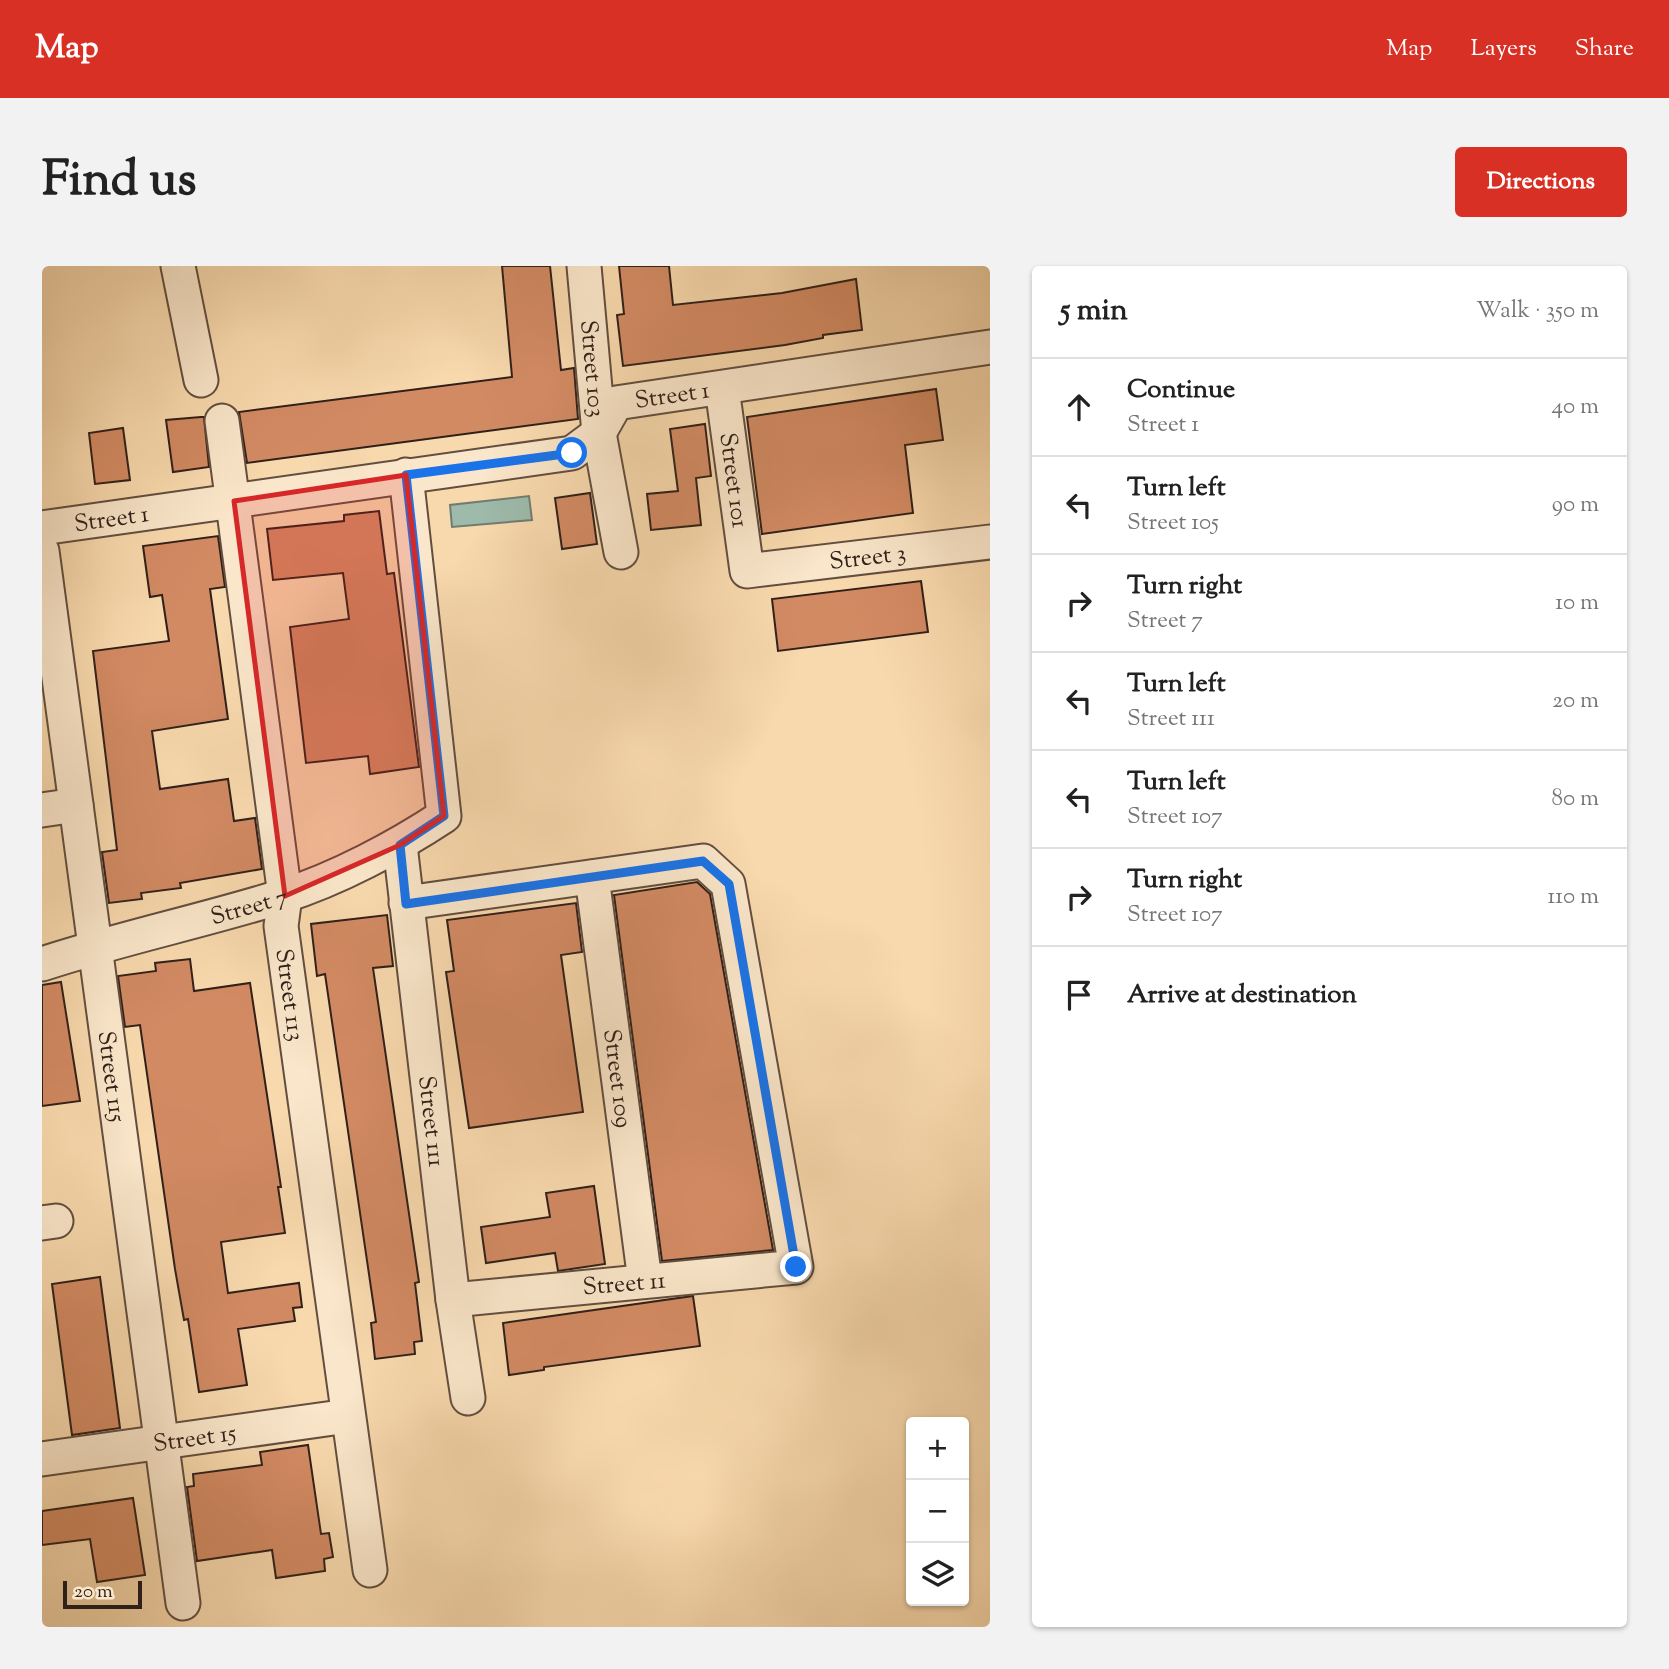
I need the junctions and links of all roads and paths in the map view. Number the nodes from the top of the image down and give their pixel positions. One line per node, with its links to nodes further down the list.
1 (178, 266): 4 (street)
2 (584, 266): 7 (street, Street 103)
3 (990, 347): 5 (street, Street 1)
4 (201, 380)
5 (722, 388): 7 (street, Street 1); 14 (street, Street 101)
6 (222, 421): 9 (street, Street 113)
7 (599, 433): 8 (street, Street 1); 13 (street, Street 103)
8 (406, 475): 9 (street, Street 1); 17 (street, Street 7)
9 (234, 501): 10 (street, Street 1); 19 (street, Street 113)
10 (42, 528)
11 (990, 542): 14 (street, Street 3)
12 (42, 551): 15 (street, Street 115)
13 (621, 552)
14 (747, 571)
15 (76, 805): 16 (street); 21 (street, Street 115)
16 (42, 810)
17 (400, 845): 19 (street, Street 7); 20 (street, Street 111)
18 (592, 877): 20 (street); 23 (street, Street 109); 23 (street, Street 11)
19 (285, 896): 21 (street, Street 7); 26 (street, Street 113)
20 (406, 904): 24 (street, Street 111)
21 (95, 947): 22 (street, Street 7); 27 (street, Street 115)
22 (42, 964)
23 (645, 1282): 24 (street, Street 11)
24 (453, 1300): 25 (street, Street 111)
25 (468, 1398)
26 (348, 1416): 27 (street, Street 15); 29 (street, Street 113)
27 (162, 1443): 28 (street, Street 15); 30 (street, Street 115)
28 (42, 1459)
29 (370, 1570)
30 (183, 1603)

